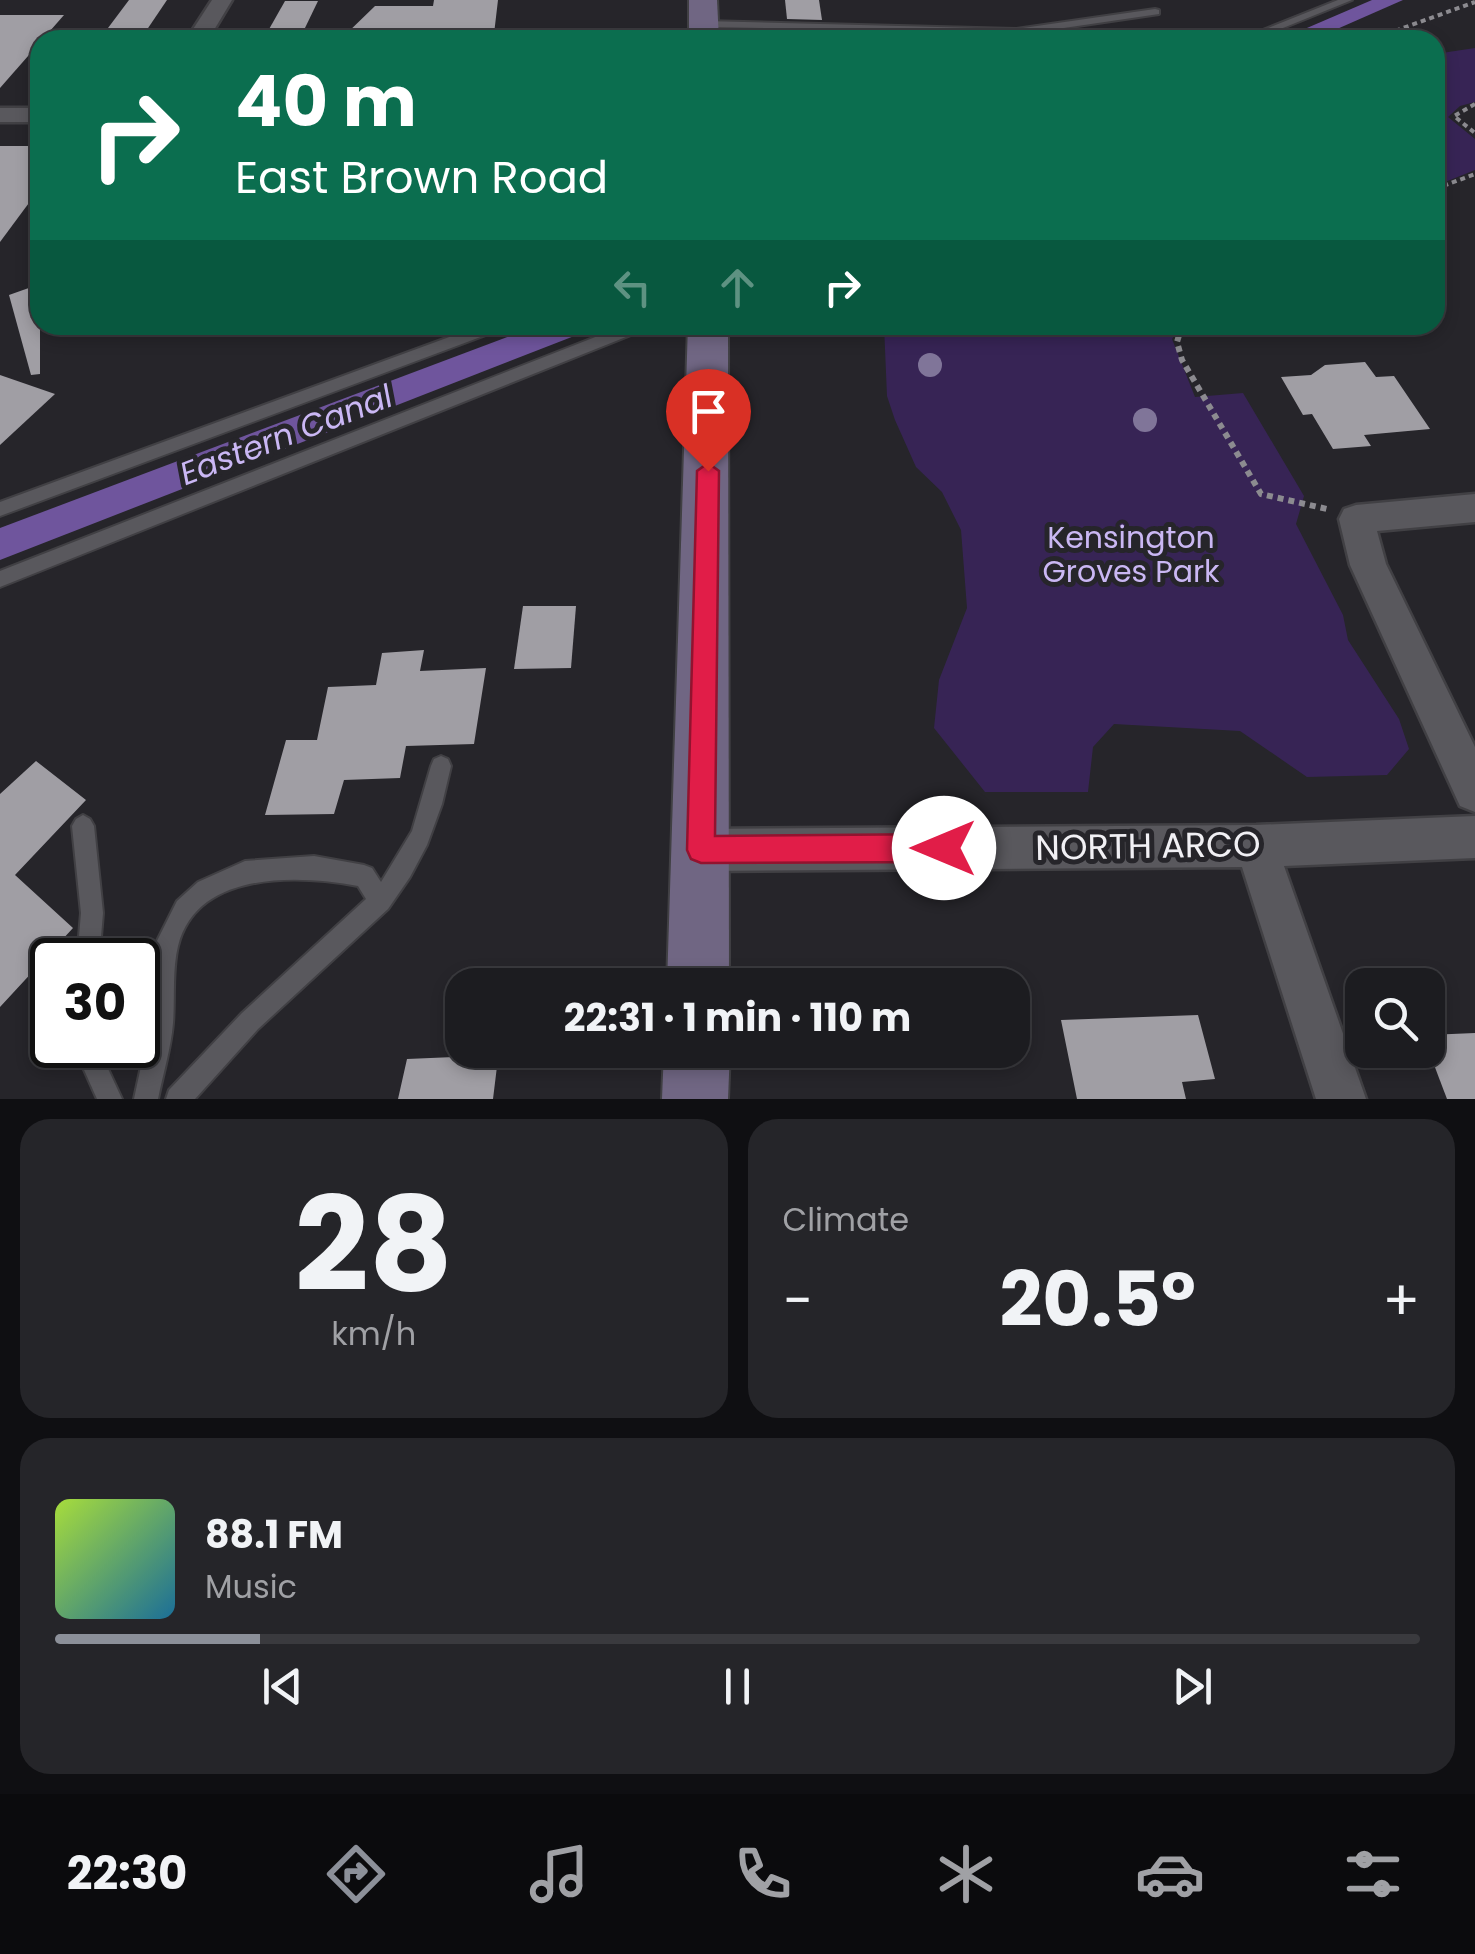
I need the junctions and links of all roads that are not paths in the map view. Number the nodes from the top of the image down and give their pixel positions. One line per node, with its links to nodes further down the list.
1 (222, 0): 6 (street)
2 (1347, 0): 10 (lane)
3 (1155, 12): 9 (lane)
4 (703, 22): 5 (lane)
5 (880, 27): 7 (lane); 8 (lane)
6 (204, 30)
7 (875, 30)
8 (962, 30)
9 (1030, 30)
10 (1270, 30)
11 (30, 115): 12 (street)
12 (0, 116)
13 (470, 335): 17 (lane)
14 (616, 335): 18 (lane)
15 (708, 335): 24 (main road)
16 (1475, 508): 20 (street)
17 (0, 509)
18 (0, 579)
19 (441, 766): 25 (lane)
20 (1475, 791)
21 (83, 826): 26 (lane)
22 (1475, 837): 23 (street, NORTH ARCO)
23 (1256, 846): 24 (street, NORTH ARCO); 34 (street)
24 (701, 850): 27 (main road)
25 (380, 900): 31 (lane); 32 (lane)
26 (90, 938)
27 (698, 968)
28 (96, 1068): 30 (lane)
29 (696, 1068): 33 (main road)
30 (110, 1099)
31 (146, 1099)
32 (178, 1099)
33 (695, 1099)
34 (1341, 1099)

